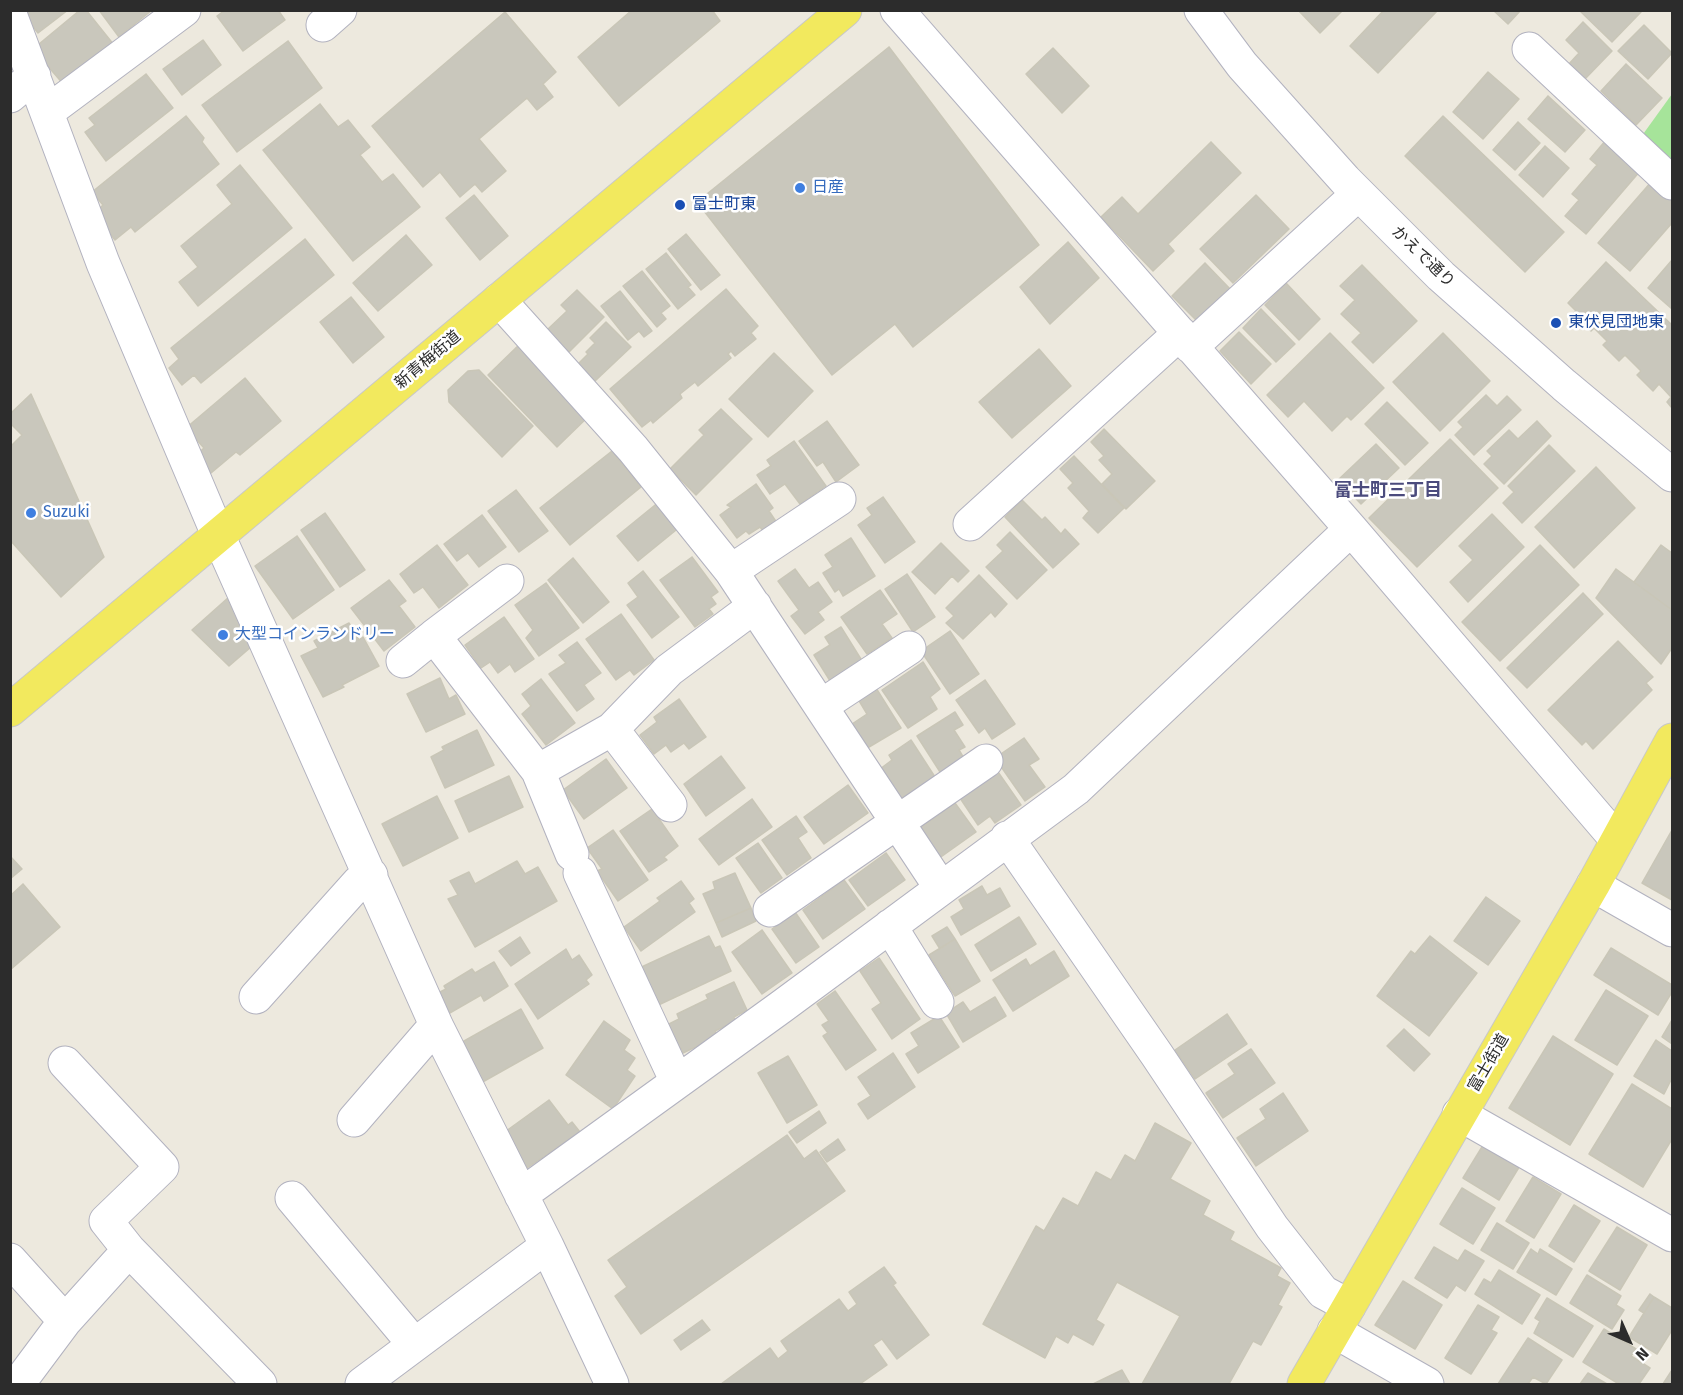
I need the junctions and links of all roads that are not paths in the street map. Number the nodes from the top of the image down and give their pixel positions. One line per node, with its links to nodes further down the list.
1 (184, 10): 8 (street)
2 (845, 10): 11 (main road, 新青梅街道)
3 (897, 10): 12 (street)
4 (1201, 10): 10 (street, かえで通り)
5 (10, 14): 7 (street)
6 (1529, 49): 9 (street)
7 (22, 86): 8 (street)
8 (47, 112): 17 (street)
9 (1672, 183)
10 (1358, 194): 12 (street); 13 (street, かえで通り)
11 (499, 300): 17 (main road, 新青梅街道); 18 (street)
12 (1186, 340): 15 (street); 16 (street)
13 (1672, 476)
14 (839, 499): 18 (street)
15 (970, 524)
16 (1351, 529): 32 (street); 33 (street)
17 (219, 537): 25 (main road, 新青梅街道); 34 (street)
18 (731, 571): 20 (street)
19 (507, 580): 21 (street)
20 (755, 606): 24 (street); 26 (street)
21 (434, 636): 23 (street); 29 (street)
22 (909, 648): 24 (street)
23 (403, 661)
24 (821, 706): 31 (street)
25 (10, 710)
26 (612, 729): 29 (street); 30 (street)
27 (1672, 741): 33 (main road, 富士街道)
28 (986, 761): 31 (street)
29 (538, 771): 44 (street)
30 (670, 804)
31 (897, 821): 36 (street); 37 (street)
32 (1007, 838): 36 (street); 53 (street)
33 (1617, 840): 35 (main road, 富士街道)
34 (370, 875): 40 (street); 42 (street)
35 (1593, 885): 39 (street); 45 (main road, 富士街道)
36 (941, 888): 38 (street)
37 (770, 910)
38 (890, 926): 41 (street); 44 (street)
39 (1672, 930)
40 (256, 997)
41 (936, 1002)
42 (437, 1027): 46 (street); 47 (street)
43 (65, 1063): 51 (street)
44 (677, 1082): 47 (street)
45 (1460, 1114): 49 (street); 53 (main road, 富士街道)
46 (354, 1120)
47 (521, 1195): 50 (street)
48 (292, 1198): 55 (street)
49 (1672, 1235)
50 (547, 1246): 55 (street); 59 (street)
51 (129, 1250): 54 (street); 57 (street)
52 (10, 1260): 54 (street)
53 (1341, 1318): 60 (main road, 富士街道); 61 (street)
54 (65, 1321): 56 (street)
55 (414, 1344): 58 (street)
56 (18, 1384)
57 (260, 1384)
58 (362, 1384)
59 (612, 1384)
60 (1304, 1384)
61 (1427, 1384)

